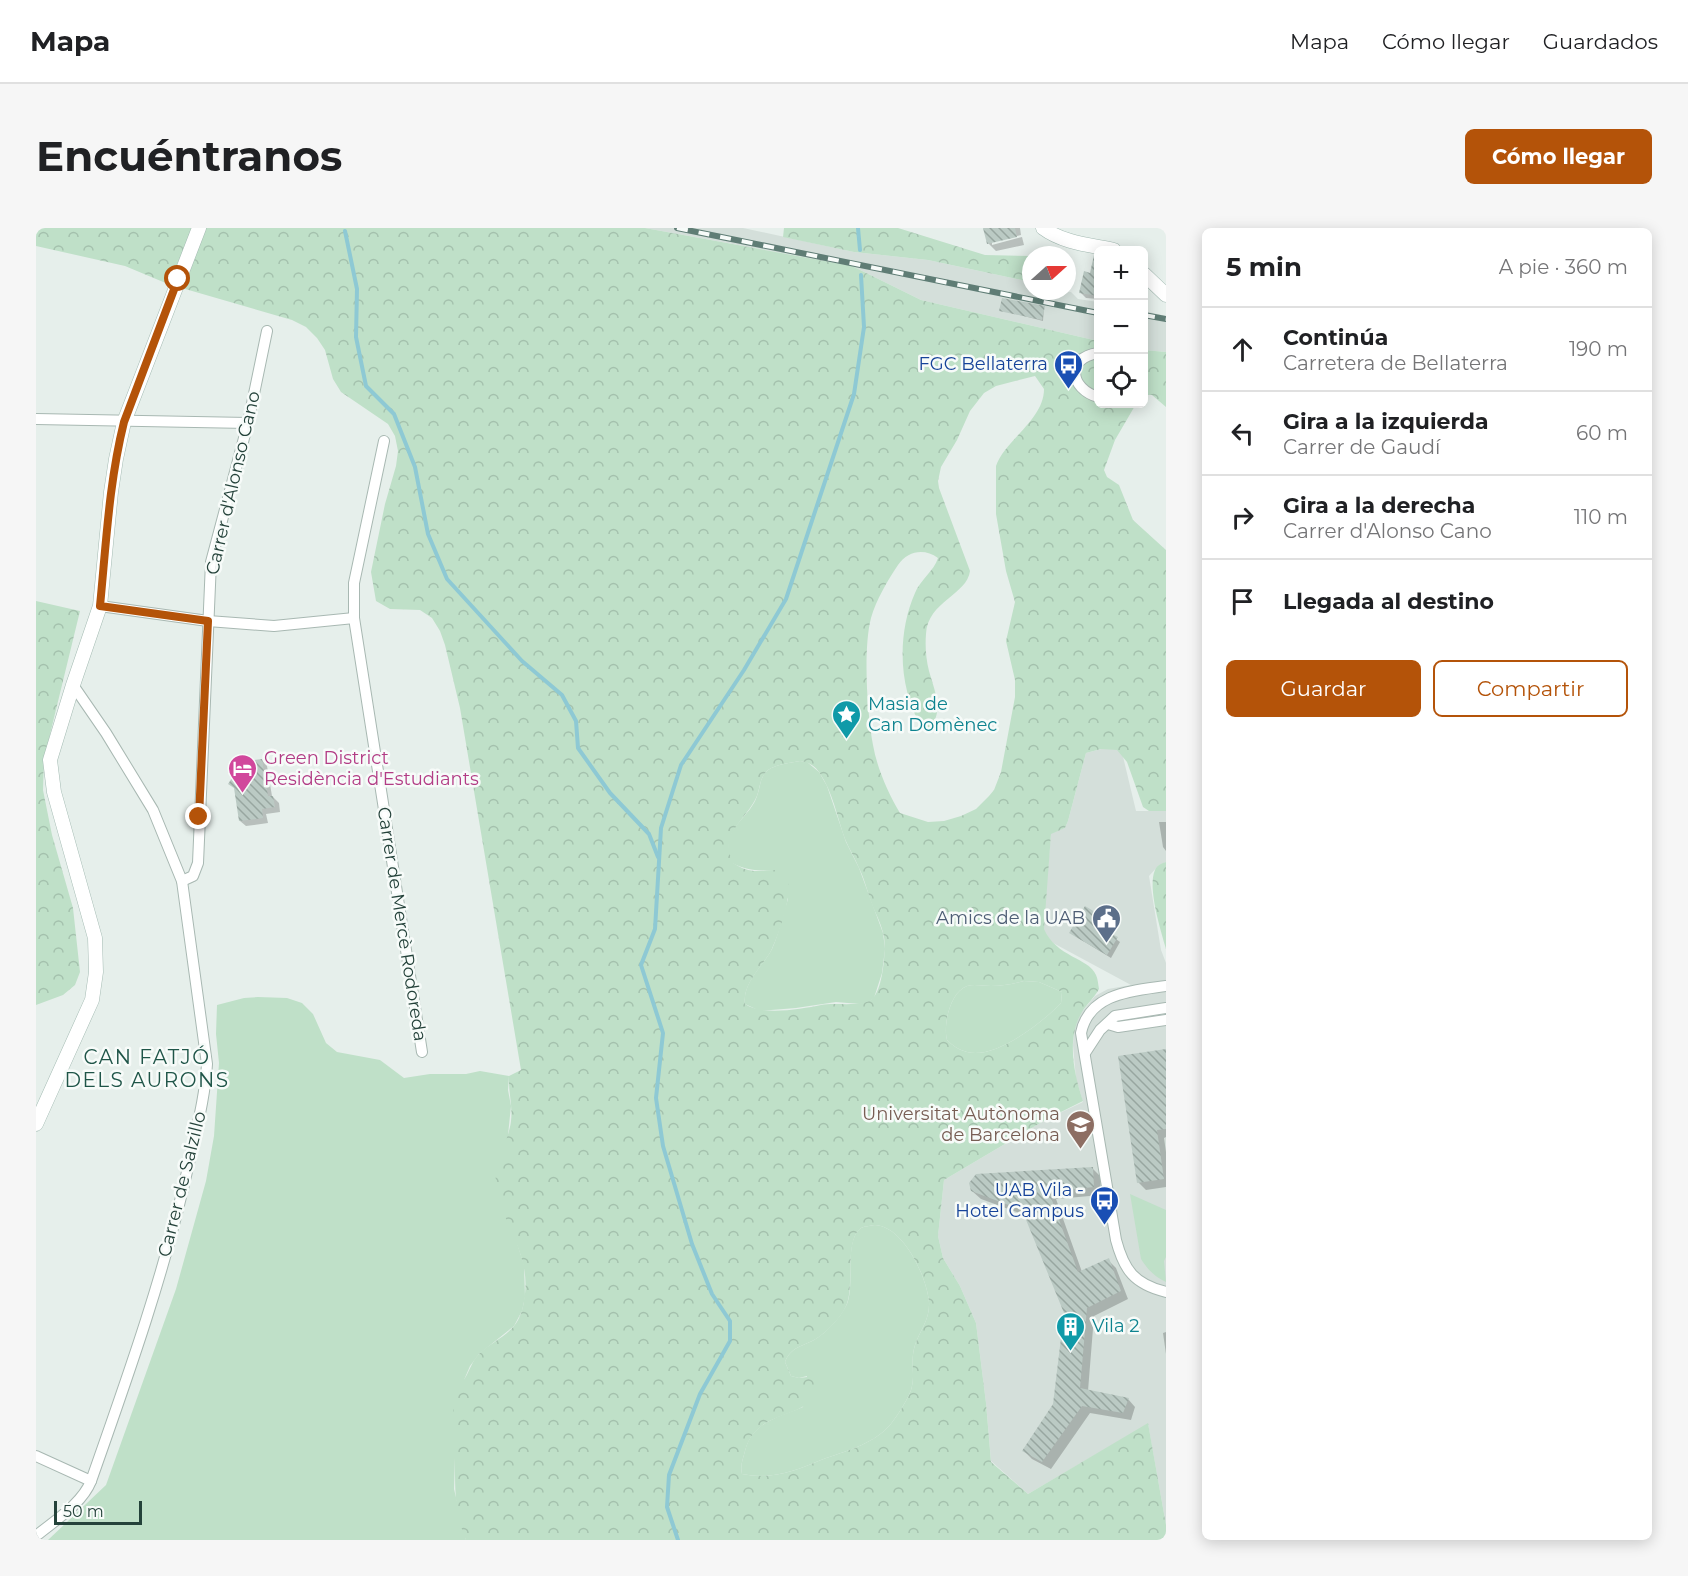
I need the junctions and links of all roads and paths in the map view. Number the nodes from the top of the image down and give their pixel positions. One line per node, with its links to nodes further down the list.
1 (199, 228): 10 (street)
2 (1042, 228): 3 (street)
3 (1095, 246)
4 (1148, 279): 5 (street)
5 (1163, 294)
6 (267, 331): 11 (street, Carrer d'Alonso Cano)
7 (1094, 354): 8 (street)
8 (1094, 396)
9 (36, 419): 10 (street)
10 (124, 422): 11 (street); 13 (street)
11 (248, 423): 15 (street, Carrer d'Alonso Cano)
12 (384, 441): 14 (street, Carrer de Mercè Rodoreda)
13 (100, 606): 15 (street); 16 (street)
14 (354, 618): 15 (street); 22 (street, Carrer de Mercè Rodoreda)
15 (208, 621): 17 (street, Carrer d'Alonso Cano)
16 (72, 685): 17 (street, Carrer de Salzillo); 24 (street)
17 (182, 881): 27 (street, Carrer de Salzillo)
18 (1166, 986): 23 (street)
19 (1166, 1008): 21 (street)
20 (1166, 1020): 21 (street)
21 (1108, 1024): 23 (street)
22 (422, 1052)
23 (1085, 1053): 25 (street)
24 (36, 1124)
25 (1166, 1292)
26 (36, 1456): 27 (street)
27 (91, 1481): 28 (street, Carrer de Salzillo)
28 (36, 1536)

